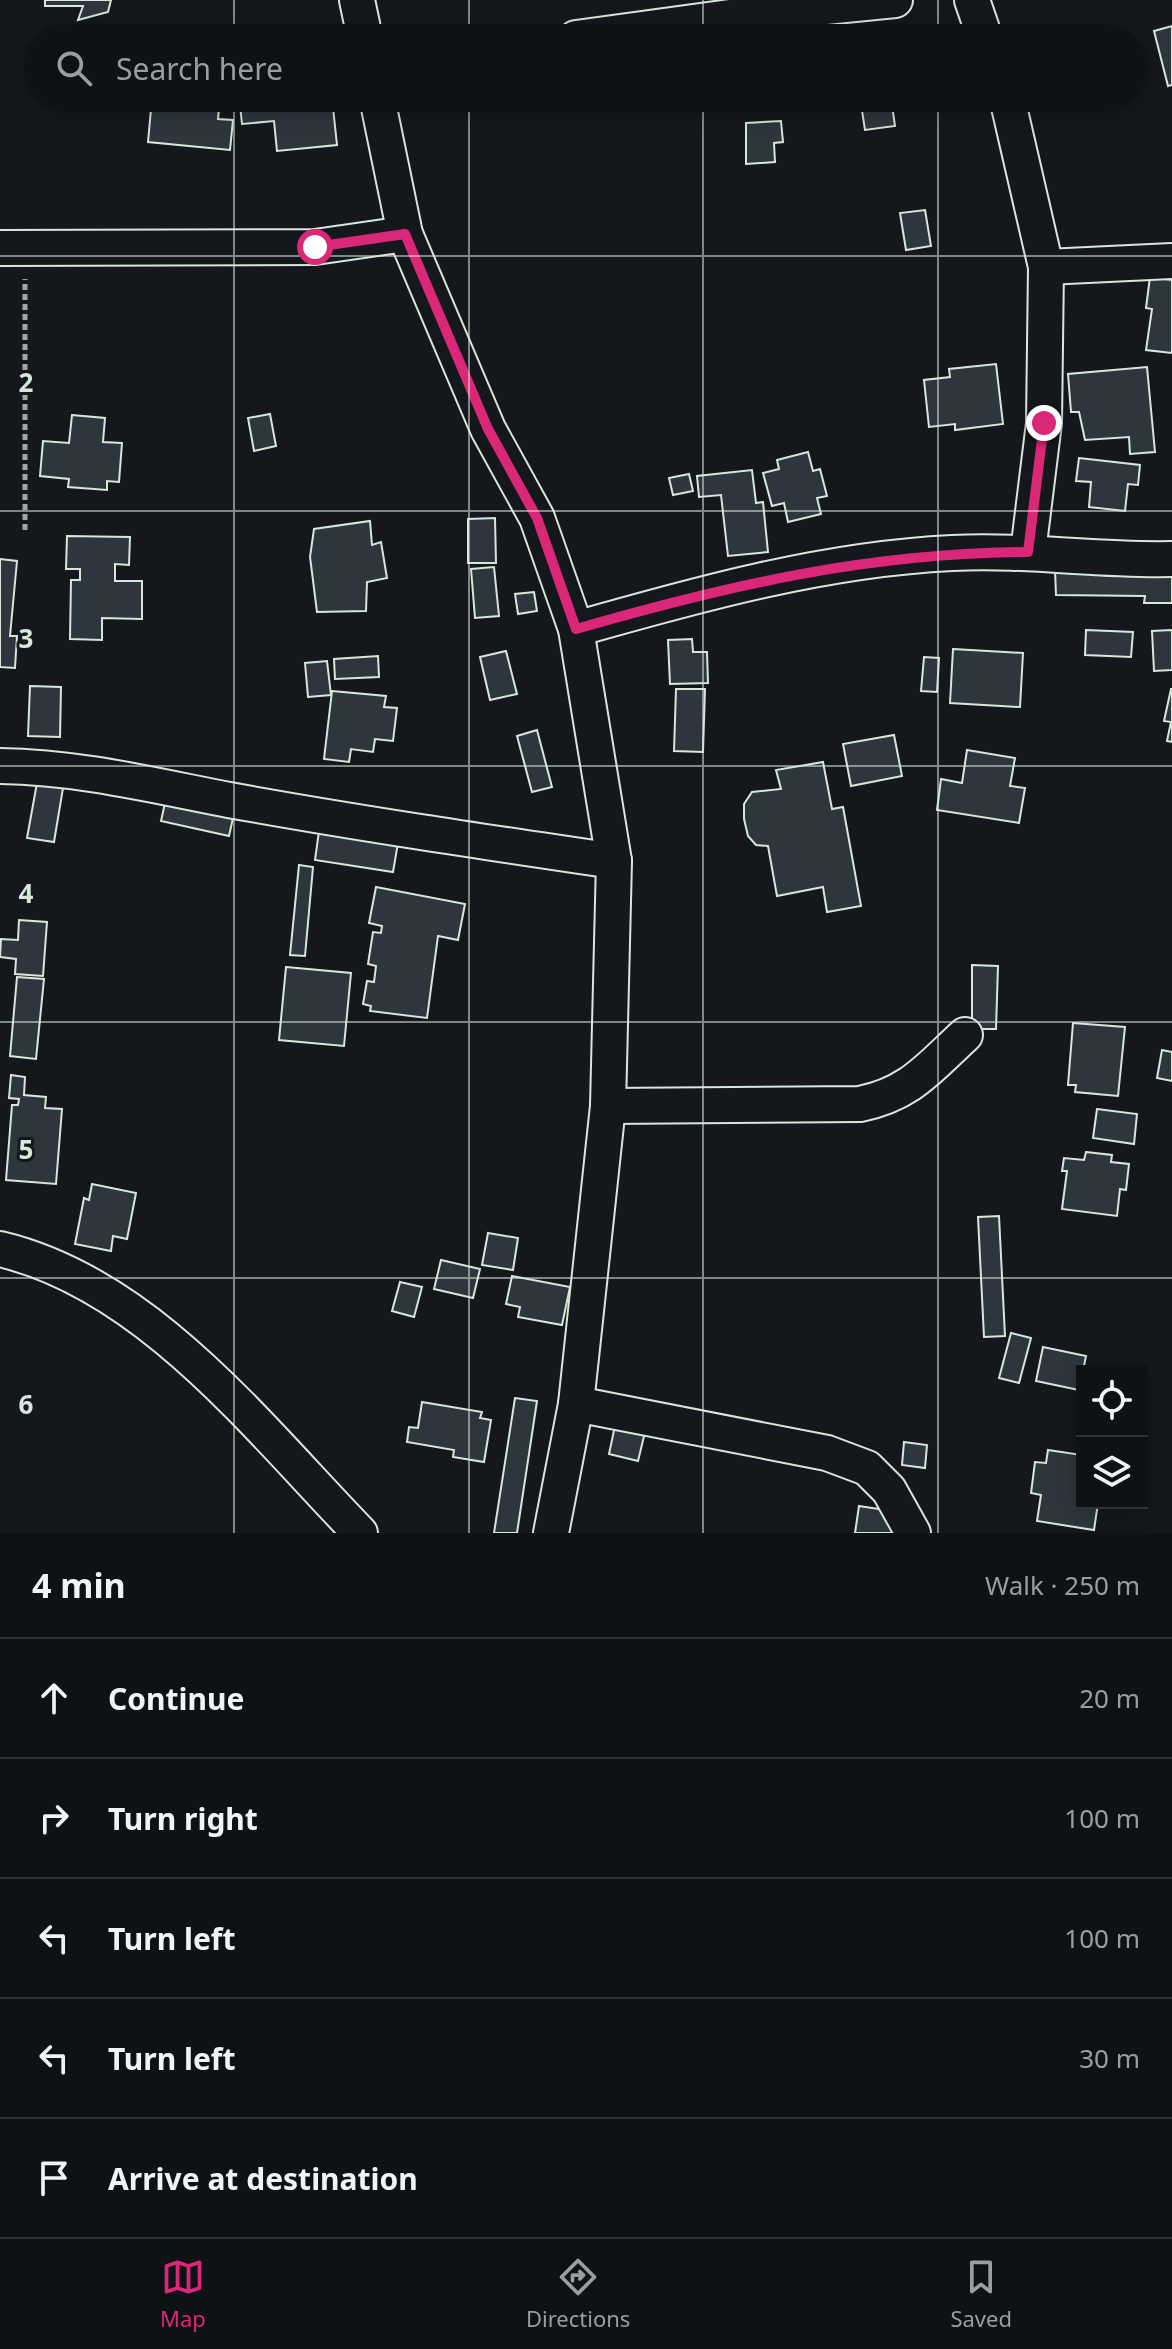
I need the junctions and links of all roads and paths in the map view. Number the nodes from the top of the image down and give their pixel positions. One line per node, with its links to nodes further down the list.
1 (357, 0): 4 (street)
2 (895, 0): 5 (street)
3 (972, 0): 6 (street)
4 (362, 24)
5 (679, 24)
6 (980, 24)
7 (380, 112): 9 (street)
8 (1010, 112): 12 (street)
9 (405, 234): 10 (street); 16 (street)
10 (12, 249): 13 (path)
11 (1172, 261): 12 (street)
12 (1046, 267): 14 (street)
13 (25, 530)
14 (1028, 552): 15 (street); 16 (street)
15 (1172, 559)
16 (576, 629): 18 (street)
17 (0, 766): 18 (street)
18 (614, 861): 20 (street)
19 (965, 1035): 20 (street)
20 (608, 1106): 22 (street)
21 (0, 1249): 23 (street)
22 (576, 1404): 24 (street); 25 (street)
23 (360, 1533)
24 (551, 1533)
25 (913, 1533)

